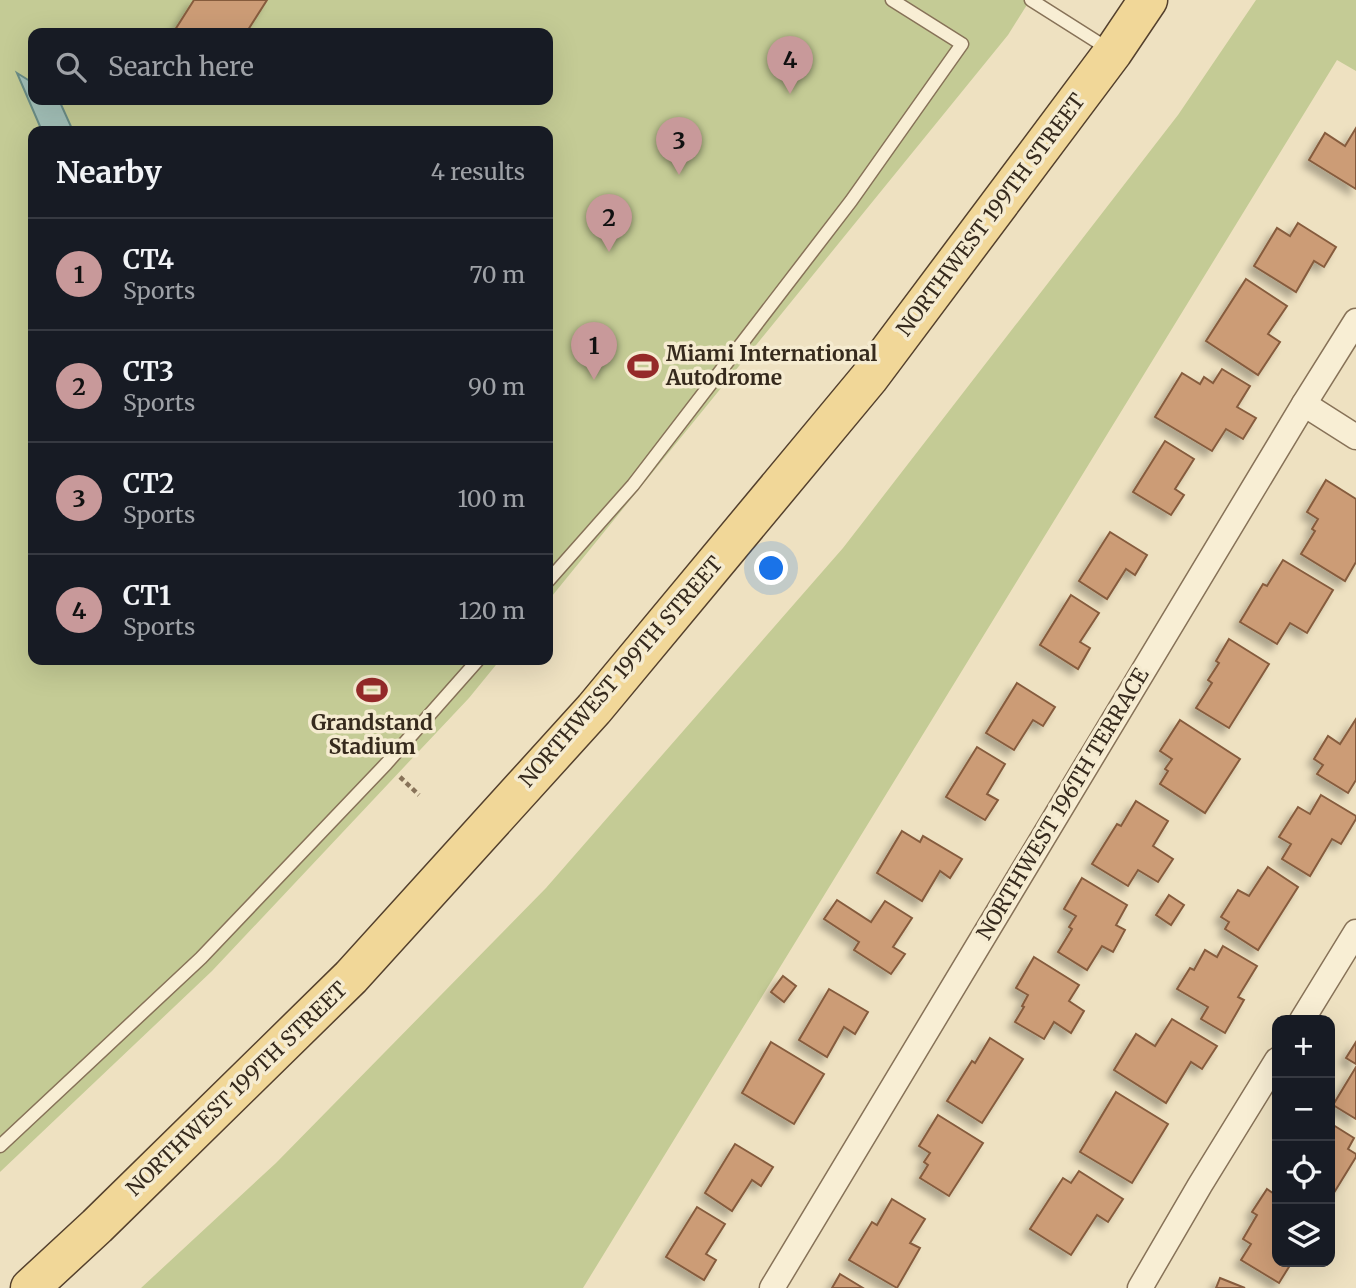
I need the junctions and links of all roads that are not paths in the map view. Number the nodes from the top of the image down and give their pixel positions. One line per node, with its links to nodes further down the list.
1 (892, 0): 8 (lane)
2 (1031, 0): 4 (lane)
3 (1148, 0): 4 (main road, NORTHWEST 199TH STREET)
4 (1113, 52): 14 (main road, NORTHWEST 199TH STREET)
5 (1356, 321): 6 (street, NORTHWEST 196TH TERRACE)
6 (1304, 404): 7 (street); 15 (street, NORTHWEST 196TH TERRACE)
7 (1356, 437)
8 (553, 575)
9 (474, 665): 13 (lane)
10 (1356, 932): 11 (street)
11 (1305, 1015)
12 (1272, 1068): 16 (street)
13 (0, 1146)
14 (30, 1288)
15 (772, 1288)
16 (1140, 1288)

